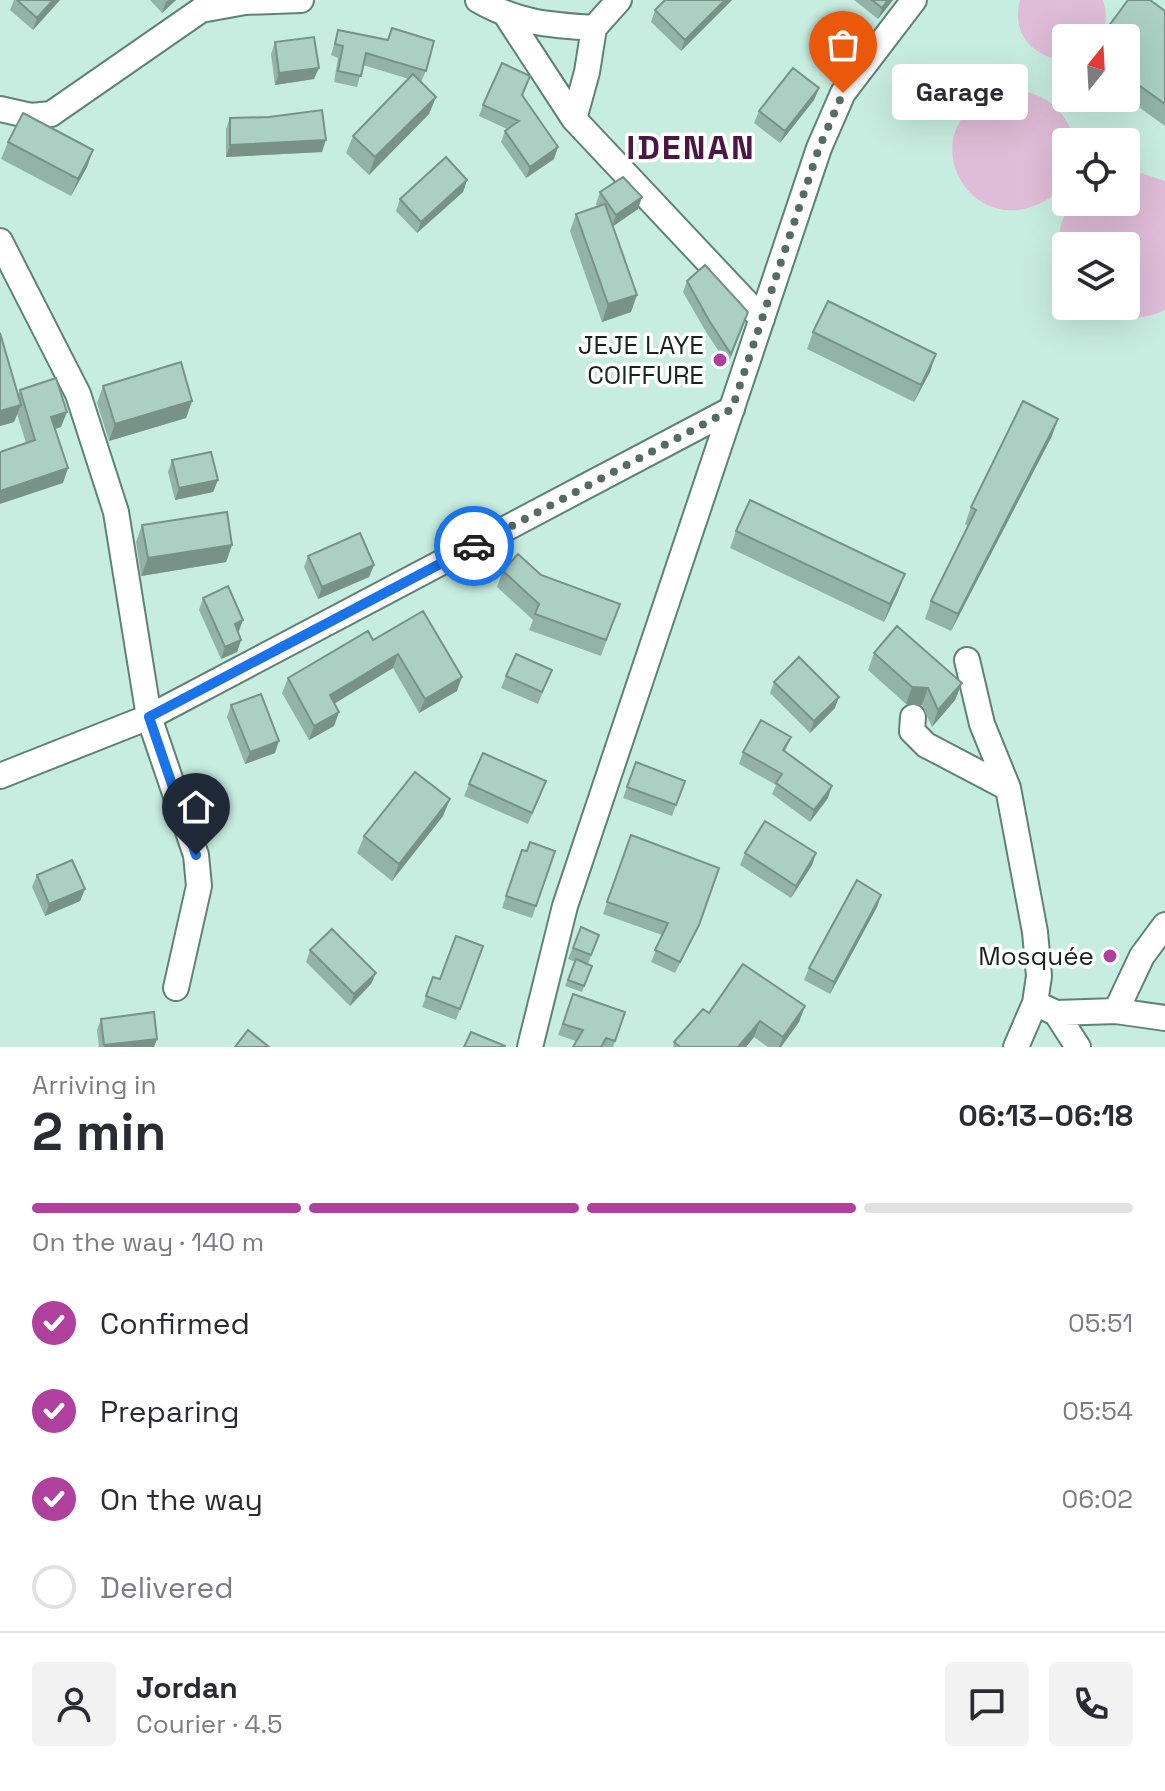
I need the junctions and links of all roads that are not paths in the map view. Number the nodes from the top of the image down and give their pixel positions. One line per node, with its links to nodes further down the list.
1 (301, 0): 7 (street)
2 (478, 0): 5 (street)
3 (619, 0): 6 (street)
4 (914, 0): 10 (street)
5 (508, 18): 6 (street); 8 (street)
6 (594, 28): 8 (street)
7 (0, 109)
8 (574, 119): 10 (street)
9 (0, 241): 13 (street)
10 (762, 319): 11 (street)
11 (732, 409): 13 (street); 22 (street)
12 (967, 660): 16 (street)
13 (149, 717): 15 (street); 18 (street)
14 (913, 717): 16 (street)
15 (0, 776)
16 (1008, 788): 19 (street)
17 (1165, 925): 20 (street)
18 (176, 988)
19 (1045, 1008): 20 (street); 23 (street); 24 (street)
20 (1116, 1011): 21 (street)
21 (1165, 1018)
22 (530, 1047)
23 (1016, 1047)
24 (1078, 1047)

